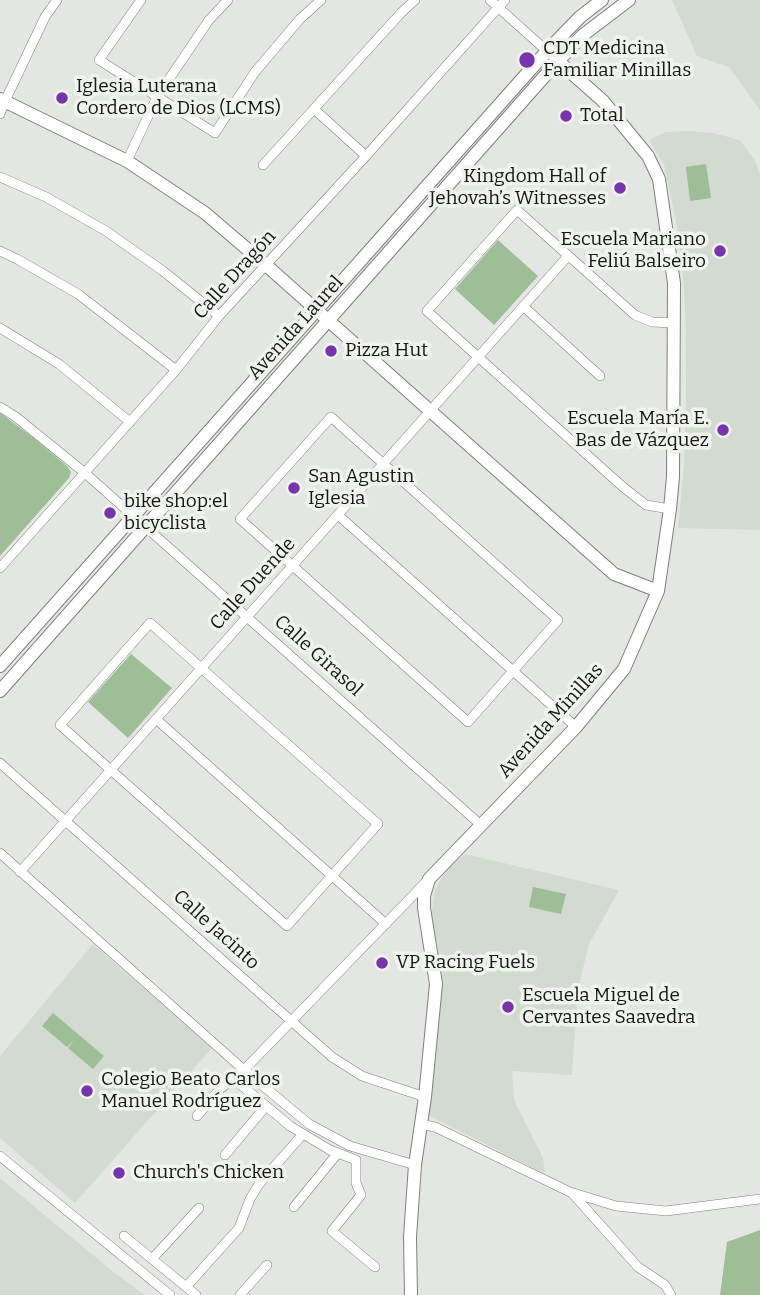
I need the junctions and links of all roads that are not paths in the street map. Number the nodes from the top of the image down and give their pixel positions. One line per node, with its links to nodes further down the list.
1 (57, 0): 13 (street)
2 (141, 0): 12 (street)
3 (228, 0): 12 (street)
4 (321, 0): 12 (street)
5 (415, 0): 14 (street)
6 (490, 0): 9 (street)
7 (602, 0): 10 (street, Avenida Laurel)
8 (629, 0): 11 (street, Avenida Laurel)
9 (501, 4): 10 (street); 16 (street, Calle Dragón)
10 (547, 51): 11 (street); 24 (street, Avenida Laurel)
11 (558, 61): 26 (street, Avenida Laurel); 27 (street, Avenida Minillas)
12 (158, 97): 17 (street)
13 (2, 100): 15 (street); 17 (street)
14 (314, 109): 16 (street); 18 (street)
15 (0, 114)
16 (366, 156): 22 (street, Calle Dragón)
17 (127, 161): 22 (street)
18 (262, 165)
19 (0, 177): 25 (street)
20 (0, 251): 30 (street)
21 (568, 256): 23 (street, Calle Duende); 27 (street); 29 (street)
22 (267, 265): 24 (street); 25 (street, Calle Dragón)
23 (523, 306): 29 (street, Calle Duende); 31 (street)
24 (317, 311): 26 (street); 39 (street, Avenida Laurel)
25 (219, 316): 30 (street, Calle Dragón)
26 (329, 321): 33 (street); 40 (street, Avenida Laurel)
27 (675, 323): 37 (street, Avenida Minillas)
28 (0, 328): 34 (street)
29 (477, 358): 33 (street, Calle Duende); 37 (street)
30 (176, 370): 34 (street, Calle Dragón)
31 (600, 376)
32 (0, 407): 36 (street, Calle Girasol)
33 (430, 411): 35 (street, Calle Duende); 43 (street)
34 (130, 422): 36 (street, Calle Dragón)
35 (383, 464): 38 (street, Calle Duende); 41 (street); 47 (street)
36 (85, 473): 39 (street, Calle Girasol); 42 (street, Calle Dragón)
37 (670, 509): 43 (street, Avenida Minillas)
38 (338, 515): 41 (street, Calle Duende); 47 (street)
39 (134, 516): 40 (street, Calle Girasol); 45 (street, Avenida Laurel)
40 (146, 526): 44 (street, Calle Girasol); 48 (street, Avenida Laurel)
41 (292, 566): 44 (street, Calle Duende); 47 (street)
42 (0, 568)
43 (658, 591): 50 (street, Avenida Minillas)
44 (247, 617): 46 (street, Calle Duende); 54 (street, Calle Girasol)
45 (0, 666)
46 (202, 668): 49 (street, Calle Duende); 52 (street); 57 (street)
47 (514, 671): 50 (street)
48 (0, 691)
49 (156, 719): 52 (street, Calle Duende); 57 (street)
50 (576, 727): 54 (street, Avenida Minillas)
51 (0, 763): 53 (street, Calle Jacinto)
52 (111, 770): 53 (street, Calle Duende); 57 (street)
53 (66, 821): 56 (street, Calle Duende); 60 (street, Calle Jacinto)
54 (482, 826): 58 (street, Avenida Minillas)
55 (0, 853): 56 (street)
56 (20, 872): 61 (street)
57 (332, 875): 59 (street)
58 (429, 879): 59 (street); 63 (street)
59 (386, 924): 60 (street)
60 (292, 1021): 61 (street); 63 (street, Calle Jacinto)
61 (244, 1070): 62 (street); 71 (street)
62 (234, 1079): 64 (street); 65 (street)
63 (425, 1097): 66 (street)
64 (266, 1106): 67 (street); 69 (street)
65 (197, 1116)
66 (420, 1124): 71 (street); 72 (street)
67 (303, 1134): 68 (street); 80 (street)
68 (337, 1154): 74 (street); 79 (street)
69 (225, 1155)
70 (0, 1156): 81 (street)
71 (415, 1165): 84 (street)
72 (570, 1192): 73 (street); 85 (street)
73 (760, 1199)
74 (294, 1207)
75 (199, 1208): 77 (street)
76 (124, 1236): 77 (street)
77 (152, 1259): 80 (street)
78 (267, 1265): 83 (street)
79 (374, 1268)
80 (186, 1287): 82 (street)
81 (170, 1295)
82 (196, 1295)
83 (240, 1295)
84 (411, 1295)
85 (671, 1295)

